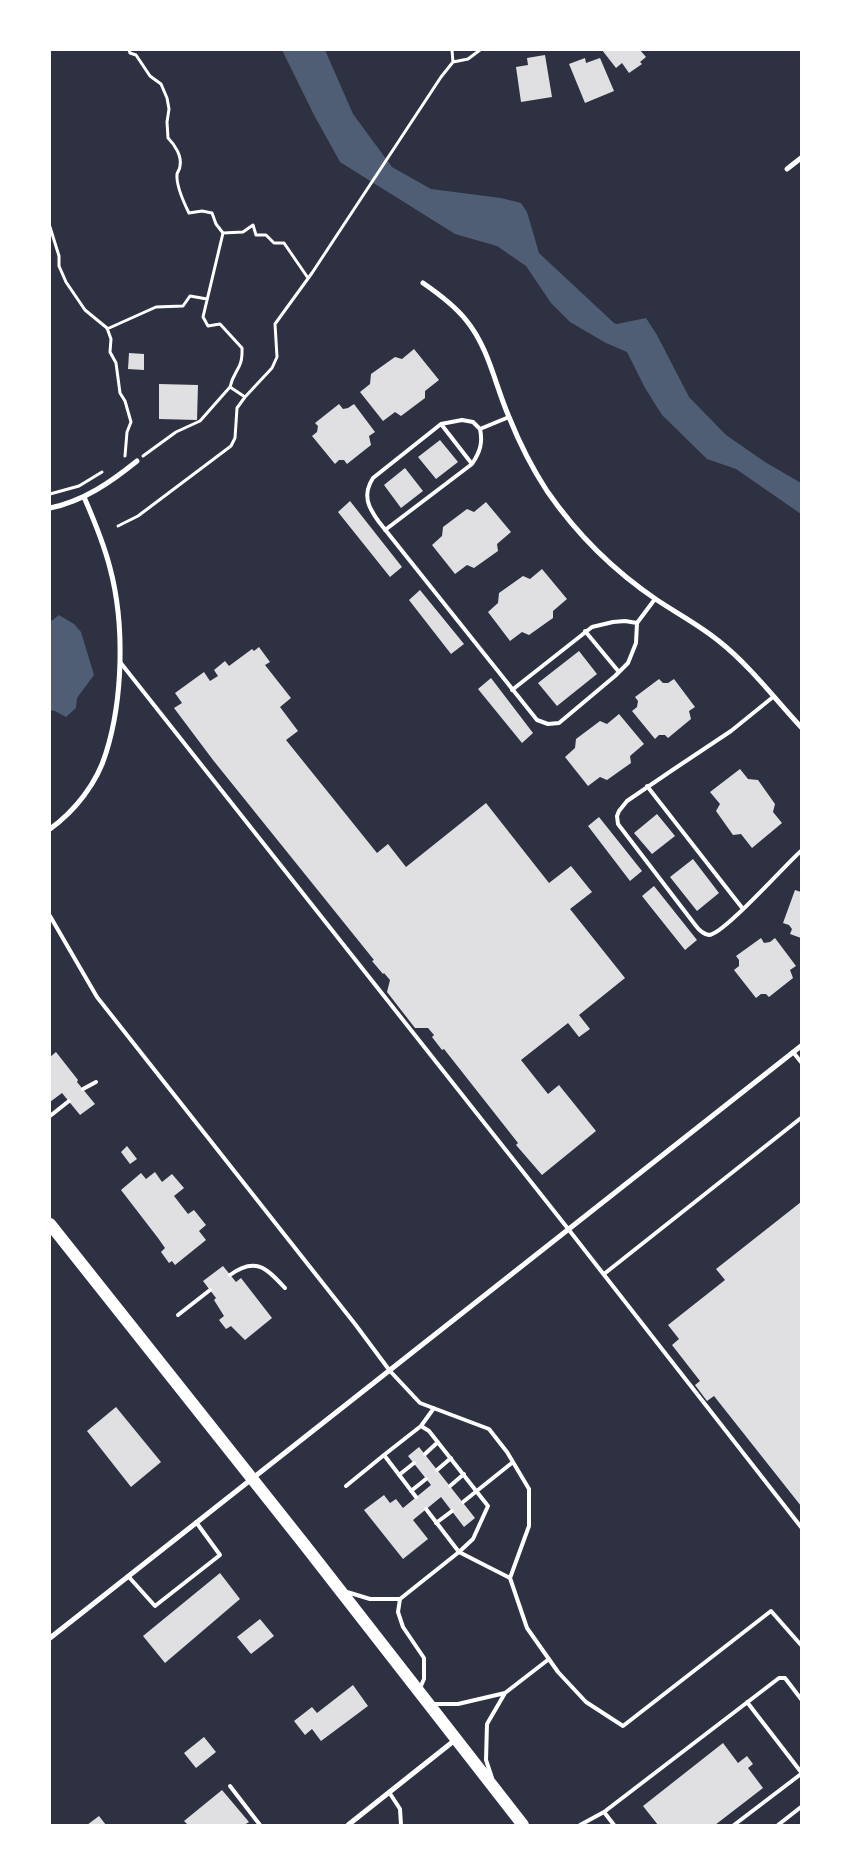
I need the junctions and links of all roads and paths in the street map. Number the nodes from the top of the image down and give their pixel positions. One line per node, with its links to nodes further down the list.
1 (129, 50): 8 (path)
2 (452, 50): 4 (path)
3 (480, 50): 4 (path)
4 (453, 62): 9 (path)
5 (801, 158): 6 (street)
6 (787, 169)
7 (50, 227): 12 (path)
8 (223, 233): 9 (path); 11 (path)
9 (308, 278): 14 (path)
10 (423, 283): 15 (street)
11 (207, 299): 12 (path); 13 (path)
12 (107, 329): 18 (path)
13 (230, 387): 14 (path); 20 (path)
14 (245, 397): 26 (path)
15 (508, 417): 17 (lane); 28 (street)
16 (441, 424): 17 (lane); 21 (lane); 27 (lane)
17 (480, 428): 21 (lane)
18 (125, 456): 19 (path); 20 (path)
19 (119, 460)
20 (137, 461): 24 (street)
21 (472, 464): 27 (lane)
22 (108, 468): 23 (path)
23 (50, 494)
24 (84, 497): 25 (street); 31 (street)
25 (50, 508)
26 (118, 526)
27 (385, 530): 33 (lane)
28 (655, 599): 29 (lane); 34 (street)
29 (637, 623): 30 (lane); 32 (lane)
30 (585, 631): 32 (lane); 33 (lane)
31 (119, 660): 37 (street); 50 (lane)
32 (619, 672): 33 (lane)
33 (512, 690)
34 (773, 697): 35 (street); 36 (lane)
35 (801, 727)
36 (647, 786): 39 (lane); 39 (lane)
37 (50, 829)
38 (801, 851): 39 (lane)
39 (743, 909)
40 (50, 916): 56 (lane)
41 (801, 1046): 42 (street)
42 (793, 1052): 43 (lane); 50 (street)
43 (801, 1062)
44 (96, 1082): 45 (lane)
45 (83, 1090)
46 (69, 1101): 47 (lane)
47 (50, 1116)
48 (801, 1118): 51 (lane)
49 (50, 1224): 68 (main road)
50 (569, 1230): 51 (lane); 56 (street)
51 (604, 1274): 80 (lane)
52 (230, 1275): 53 (lane)
53 (286, 1288)
54 (210, 1290): 55 (lane)
55 (178, 1315)
56 (390, 1371): 57 (lane); 68 (street)
57 (434, 1408): 58 (lane); 63 (lane)
58 (421, 1426): 59 (lane); 61 (lane)
59 (438, 1442): 60 (lane); 62 (lane)
60 (425, 1454)
61 (384, 1455): 67 (lane); 70 (lane)
62 (451, 1458): 65 (lane); 66 (lane)
63 (513, 1462): 73 (lane); 83 (lane)
64 (414, 1463): 67 (lane)
65 (437, 1470)
66 (464, 1474): 71 (lane); 73 (lane)
67 (399, 1475): 72 (lane)
68 (252, 1479): 78 (street); 84 (main road)
69 (426, 1479): 72 (lane)
70 (346, 1486)
71 (450, 1486)
72 (411, 1491): 74 (lane)
73 (477, 1491): 75 (lane); 81 (lane)
74 (416, 1497)
75 (463, 1502)
76 (426, 1509): 79 (lane)
77 (452, 1511): 79 (lane)
78 (196, 1522): 82 (street); 82 (lane)
79 (436, 1523): 81 (lane)
80 (801, 1527)
81 (459, 1552): 83 (lane); 85 (lane)
82 (128, 1576): 86 (street)
83 (510, 1578): 88 (lane)
84 (338, 1588): 85 (lane); 89 (main road)
85 (400, 1599): 89 (lane)
86 (50, 1638)
87 (801, 1645): 88 (lane)
88 (549, 1659): 90 (lane)
89 (419, 1692): 93 (main road)
90 (504, 1693): 93 (lane); 98 (lane)
91 (801, 1699): 92 (lane)
92 (747, 1702): 95 (lane); 100 (lane)
93 (428, 1704): 94 (main road)
94 (456, 1739): 97 (street); 98 (main road)
95 (801, 1773): 107 (lane)
96 (230, 1786): 101 (lane)
97 (390, 1792): 102 (street); 103 (lane)
98 (498, 1793): 104 (main road)
99 (801, 1807): 108 (lane)
100 (604, 1812): 105 (lane); 106 (lane)
101 (260, 1825)
102 (348, 1825)
103 (401, 1825)
104 (523, 1825)
105 (580, 1825)
106 (614, 1825)
107 (734, 1825)
108 (778, 1825)

